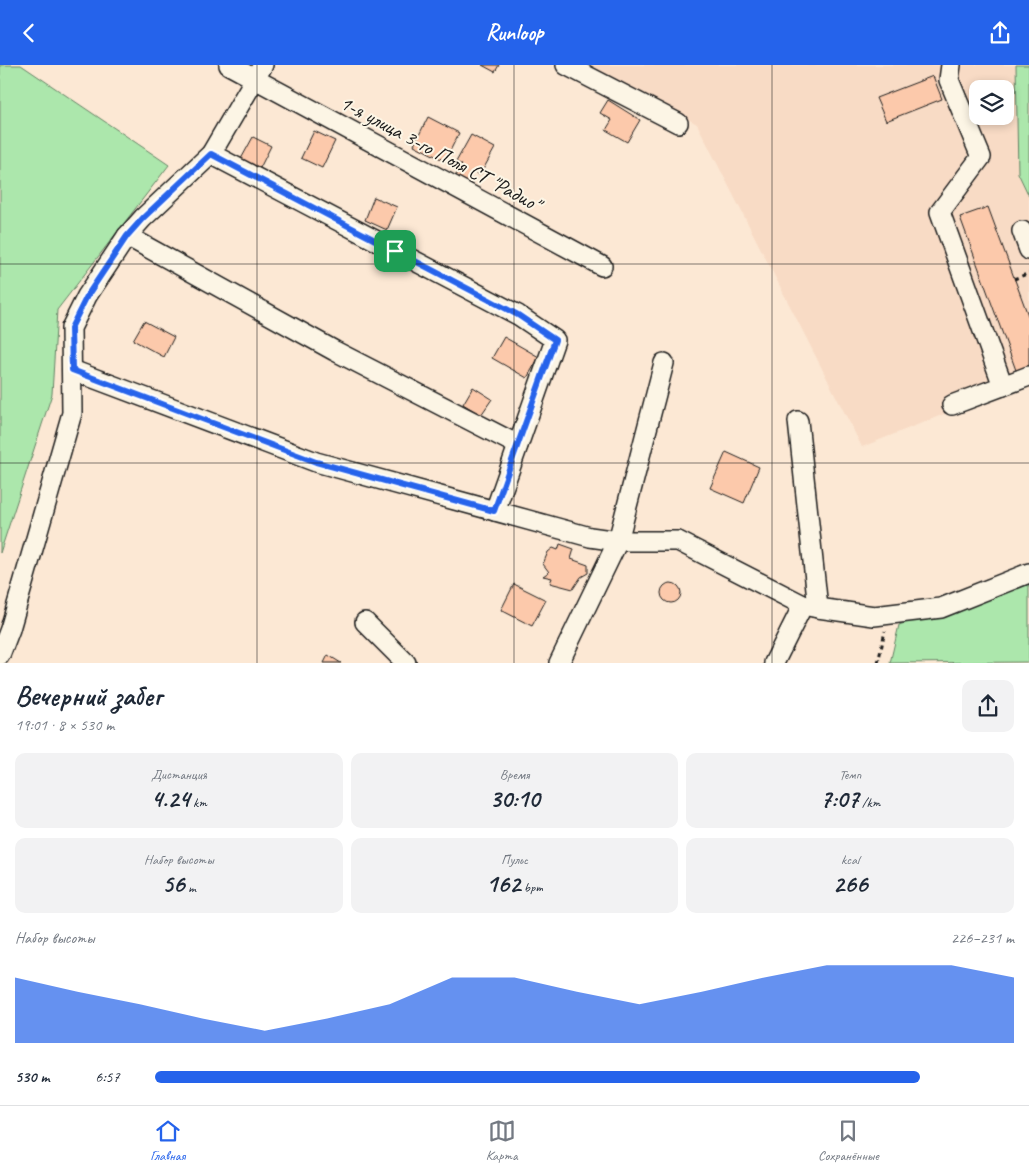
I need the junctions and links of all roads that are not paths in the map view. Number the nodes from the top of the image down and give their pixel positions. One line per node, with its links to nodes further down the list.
1 (229, 65): 4 (street, 1-я улица 3-го Поля СТ "Радио")
2 (566, 65): 5 (street)
3 (951, 65): 14 (street)
4 (259, 72): 6 (street); 10 (street, 1-я улица 3-го Поля СТ "Радио")
5 (678, 123)
6 (211, 154): 8 (street); 17 (street)
7 (1022, 231): 9 (street)
8 (127, 236): 12 (street); 17 (street)
9 (1029, 250)
10 (602, 266)
11 (664, 363): 19 (street)
12 (72, 370): 18 (street); 23 (street)
13 (1029, 376): 14 (street)
14 (1003, 386): 15 (street)
15 (952, 405)
16 (798, 421): 21 (street)
17 (518, 445): 18 (street)
18 (494, 511): 19 (street)
19 (618, 541): 21 (street); 25 (street)
20 (1029, 573): 21 (street)
21 (811, 607): 26 (street)
22 (365, 622): 24 (street)
23 (0, 655)
24 (406, 663)
25 (559, 663)
26 (774, 663)

